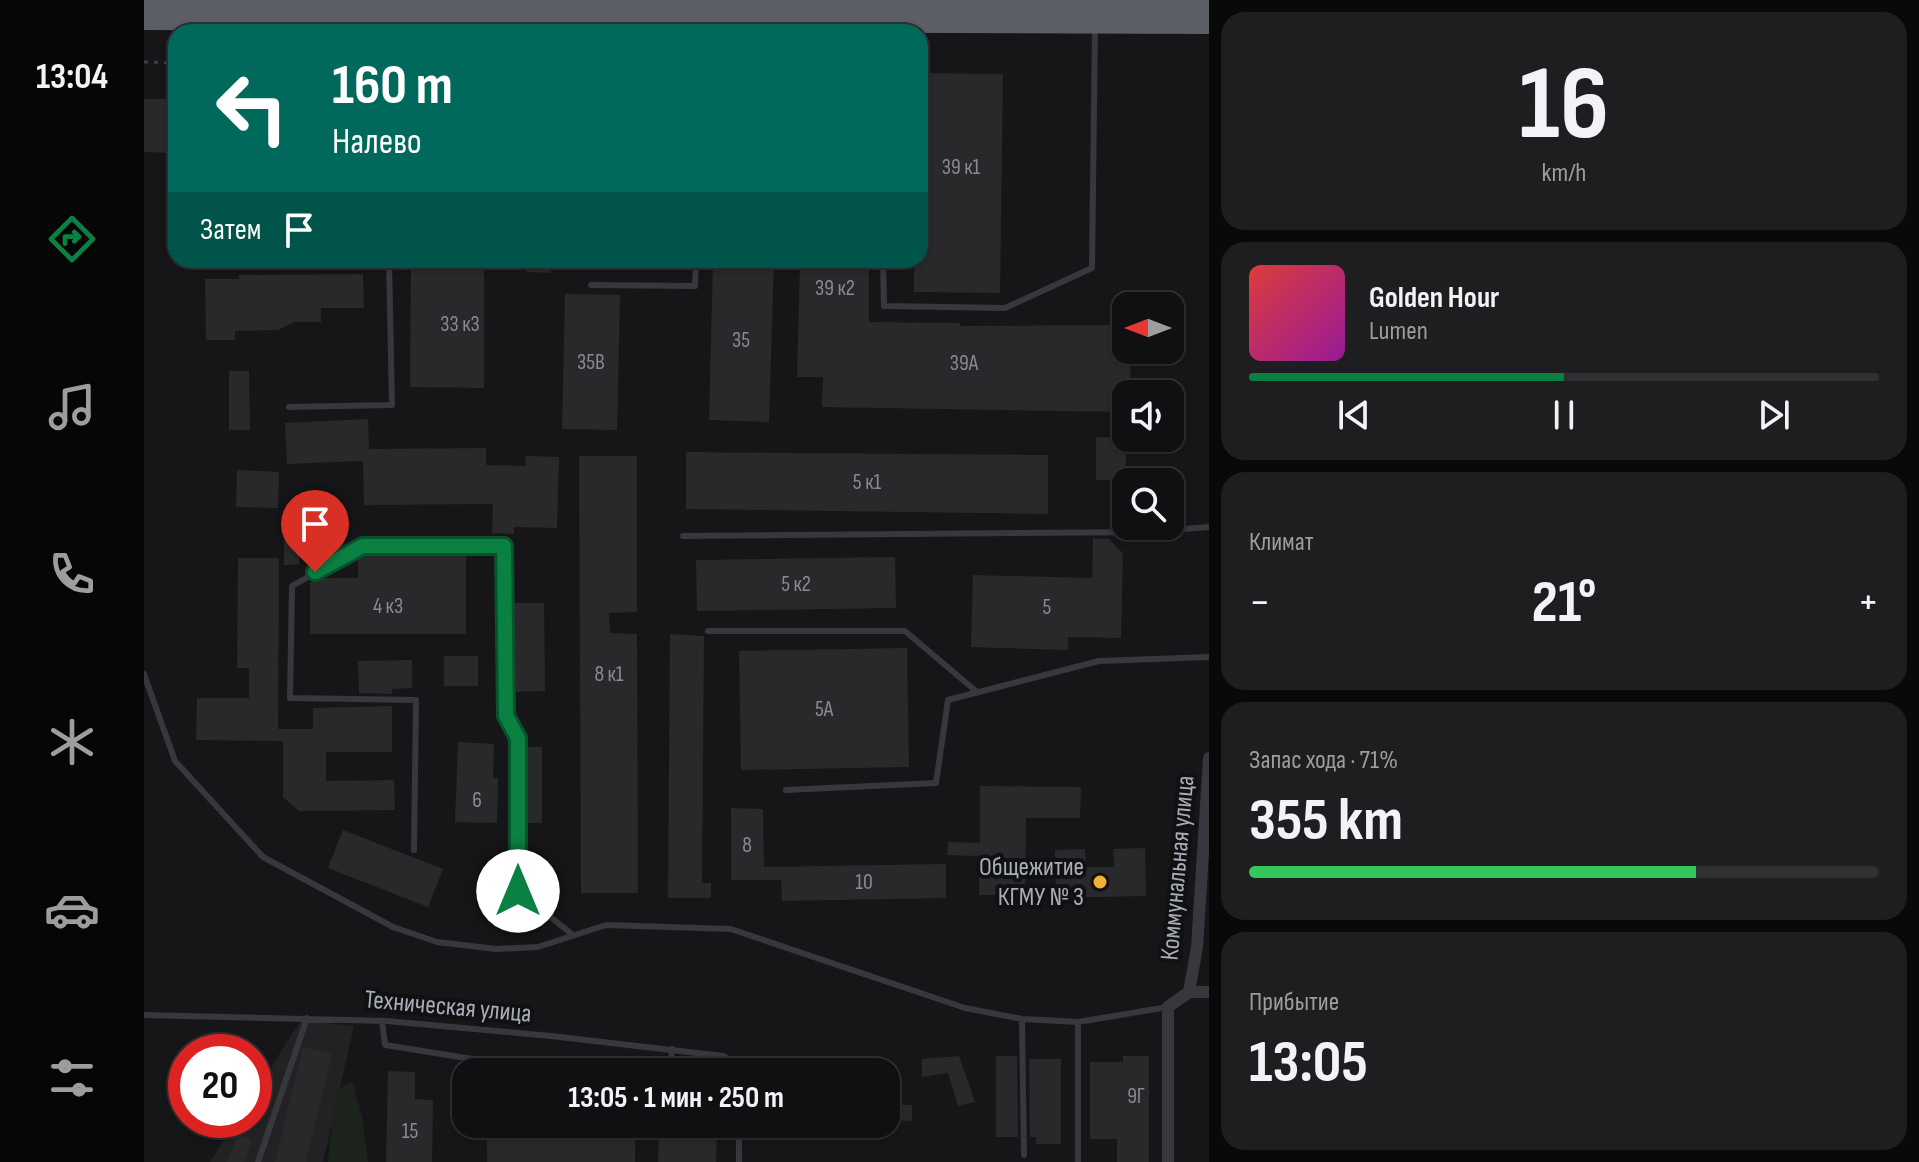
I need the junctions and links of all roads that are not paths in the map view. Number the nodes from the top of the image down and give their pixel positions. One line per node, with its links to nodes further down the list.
1 (1062, 2): 2 (highway); 3 (highway)
2 (144, 4)
3 (1209, 4)
4 (144, 20): 6 (highway)
5 (1095, 23): 7 (highway); 8 (highway); 11 (lane)
6 (307, 24)
7 (928, 24)
8 (1209, 24)
9 (389, 268): 13 (lane)
10 (696, 268): 12 (lane)
11 (883, 268)
12 (591, 285)
13 (289, 407)
14 (1209, 527): 15 (lane)
15 (683, 536)
16 (708, 631): 19 (lane)
17 (1209, 657): 19 (lane)
18 (144, 674): 23 (lane)
19 (977, 692): 21 (lane)
20 (1209, 758): 24 (street, Коммунальная улица)
21 (786, 790)
22 (414, 850): 23 (lane)
23 (573, 935): 29 (lane)
24 (1189, 992): 25 (street); 26 (street, Коммунальная улица)
25 (1209, 992)
26 (1168, 1007): 31 (lane); 41 (street)
27 (144, 1015): 28 (lane, Техническая улица)
28 (307, 1018): 30 (lane, Техническая улица); 38 (lane)
29 (1022, 1019): 31 (lane); 37 (lane)
30 (382, 1021): 32 (lane, Техническая улица); 33 (lane)
31 (1078, 1022): 40 (lane)
32 (672, 1049): 34 (lane); 35 (lane, Техническая улица)
33 (467, 1058)
34 (671, 1058)
35 (729, 1058)
36 (739, 1138): 39 (lane)
37 (1024, 1155)
38 (258, 1162)
39 (739, 1162)
40 (1078, 1162)
41 (1168, 1162)

